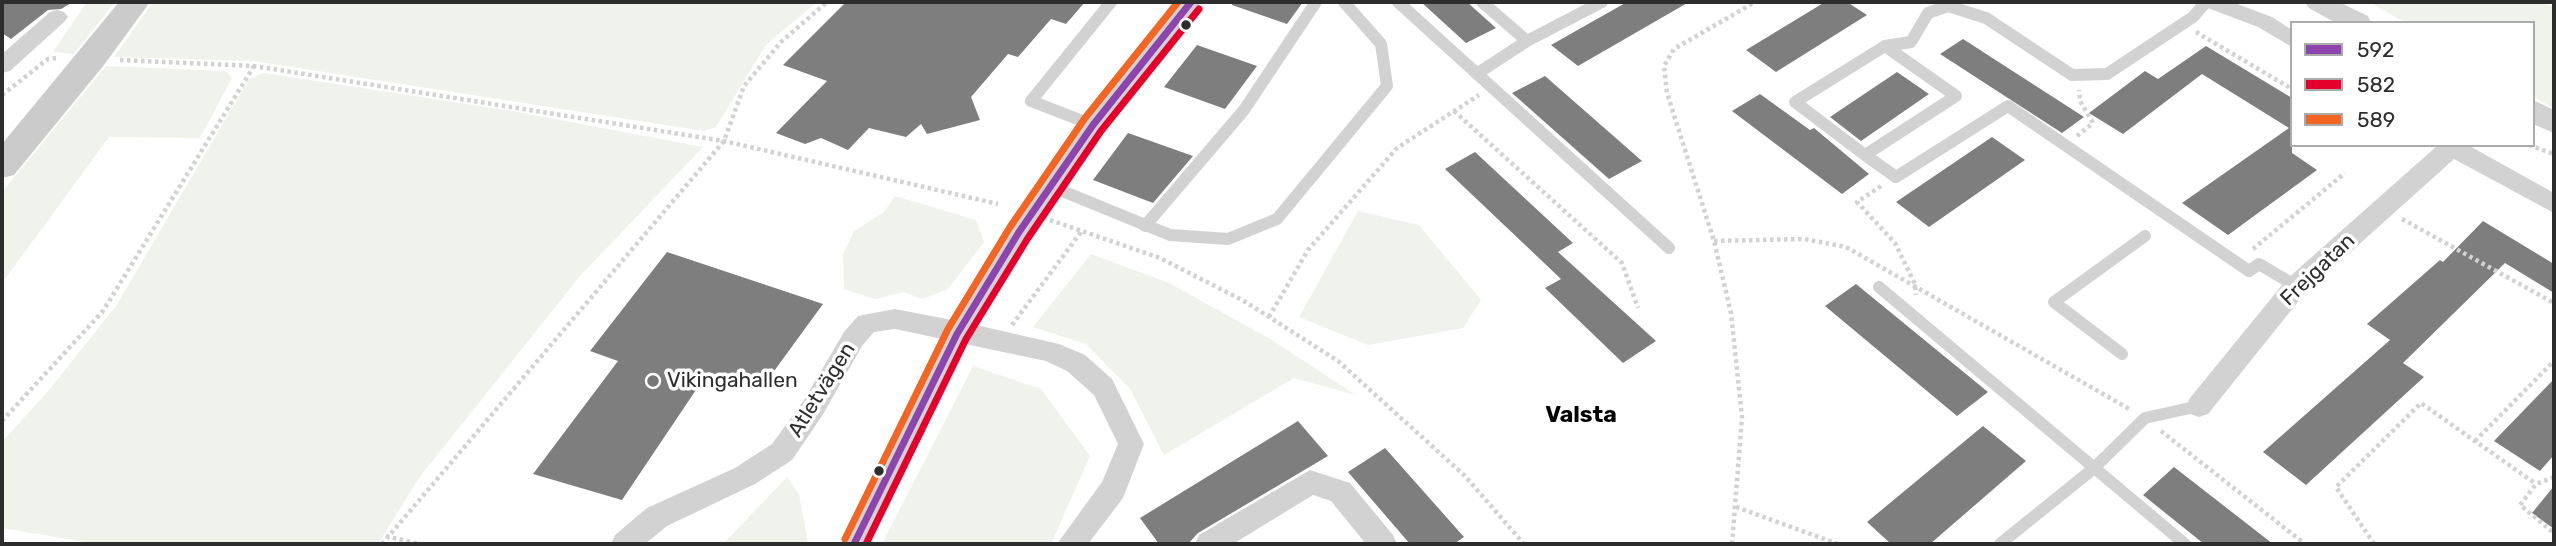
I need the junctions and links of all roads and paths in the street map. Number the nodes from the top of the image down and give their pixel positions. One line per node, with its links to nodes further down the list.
1 (135, 2): 44 (main road)
2 (827, 2): 37 (path)
3 (1111, 2): 34 (lane)
4 (1191, 2): 34 (street)
5 (1316, 2): 52 (lane)
6 (1344, 2): 52 (lane)
7 (1398, 2): 26 (lane)
8 (1482, 2): 20 (lane)
9 (1602, 2): 20 (lane)
10 (1755, 2): 55 (path)
11 (2206, 2): 18 (lane)
12 (2212, 2): 19 (street)
13 (2318, 2): 16 (street)
14 (2341, 2): 17 (street)
15 (57, 17): 24 (street)
16 (2354, 21)
17 (2376, 21)
18 (2182, 24): 27 (lane); 29 (path)
19 (2290, 39)
20 (1527, 41): 26 (lane)
21 (1885, 46): 27 (lane); 43 (lane); 43 (lane)
22 (69, 57): 30 (path)
23 (117, 60): 25 (path)
24 (2, 66)
25 (254, 66): 37 (path); 72 (path)
26 (1478, 73): 28 (lane)
27 (2078, 75): 38 (path)
28 (1490, 87): 31 (path); 56 (lane)
29 (2290, 87)
30 (2, 95)
31 (1454, 111): 63 (path); 64 (path)
32 (2535, 111): 33 (street)
33 (2554, 124)
34 (1093, 125): 47 (street)
35 (2535, 125): 36 (street)
36 (2554, 138)
37 (724, 141): 48 (path); 79 (path)
38 (2065, 145): 46 (lane); 57 (lane)
39 (2451, 147): 50 (street, Frejgatan)
40 (2454, 147): 49 (street, Frejgatan)
41 (2535, 147): 42 (path)
42 (2554, 154)
43 (1865, 155): 46 (lane)
44 (2, 166)
45 (2345, 173): 57 (path)
46 (1896, 177): 59 (path)
47 (1050, 186): 52 (lane); 66 (street)
48 (998, 204)
49 (2554, 204)
50 (2383, 209): 60 (street, Frejgatan); 62 (path)
51 (1047, 219): 53 (path)
52 (1145, 226)
53 (1081, 232): 64 (path); 67 (path)
54 (2146, 236): 68 (lane)
55 (1714, 241): 59 (path); 77 (path)
56 (1669, 248)
57 (2235, 267): 58 (lane)
58 (2249, 271): 60 (lane)
59 (1915, 284): 65 (path); 71 (path)
60 (2296, 286): 70 (street, Frejgatan)
61 (1879, 287): 65 (lane)
62 (2554, 303)
63 (1638, 308)
64 (1269, 317): 87 (path)
65 (1919, 321): 74 (lane)
66 (957, 334): 67 (street, Atletvägen); 82 (street, Atletvägen); 83 (street)
67 (1001, 340): 84 (street, Atletvägen)
68 (2122, 354)
69 (2554, 361): 73 (path)
70 (2199, 406): 71 (lane)
71 (2145, 418): 74 (lane); 92 (path)
72 (2, 421)
73 (2475, 442): 76 (path); 93 (path)
74 (2093, 469): 90 (lane); 91 (lane)
75 (2554, 477): 76 (path)
76 (2536, 484): 78 (path)
77 (1736, 506): 88 (path); 89 (path)
78 (2554, 533)
79 (386, 537): 80 (path); 81 (path)
80 (382, 544)
81 (419, 544)
82 (625, 544)
83 (854, 544)
84 (1071, 544)
85 (1209, 544): 86 (street)
86 (1383, 544)
87 (1524, 544)
88 (1732, 544)
89 (1838, 544)
90 (2000, 544)
91 (2185, 544)
92 (2305, 544)
93 (2374, 544)

